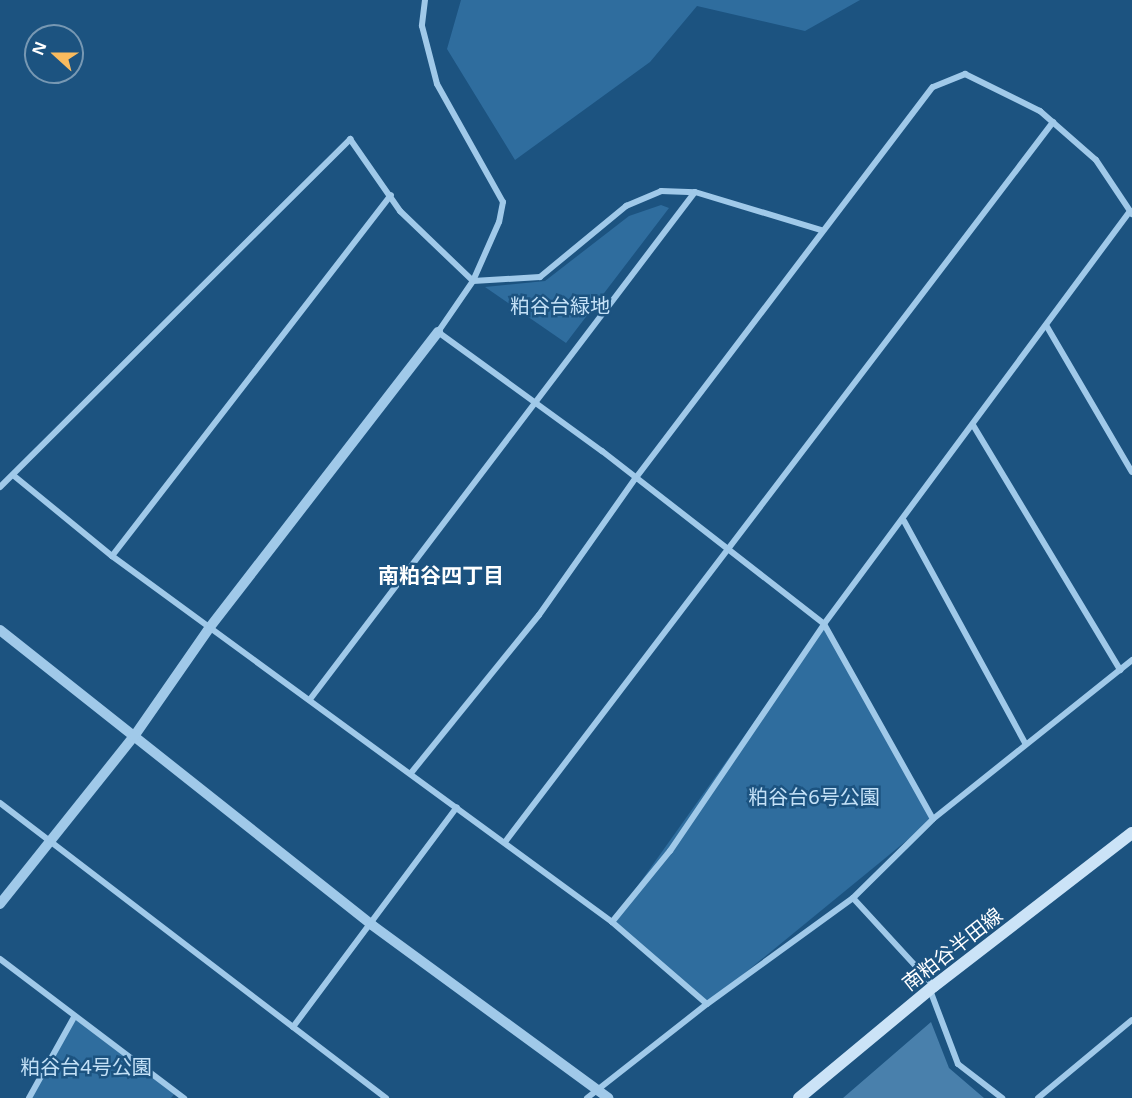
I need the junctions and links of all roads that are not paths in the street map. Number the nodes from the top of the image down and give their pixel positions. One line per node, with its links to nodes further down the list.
1 (425, 0): 7 (street)
2 (1053, 122): 5 (street); 6 (street); 17 (street)
3 (695, 192): 6 (street); 7 (street); 10 (street)
4 (390, 195): 7 (street); 13 (street); 18 (street)
5 (1131, 212): 8 (street)
6 (821, 230): 14 (street)
7 (473, 281): 9 (street)
8 (1046, 325): 11 (street); 12 (street)
9 (438, 332): 10 (street); 20 (street)
10 (537, 404): 14 (street); 24 (street)
11 (973, 425): 16 (street); 23 (street)
12 (1132, 472)
13 (13, 475): 15 (street); 18 (street)
14 (635, 479): 17 (street); 27 (street)
15 (0, 487)
16 (904, 521): 19 (street); 26 (street)
17 (728, 552): 19 (street); 33 (street)
18 (112, 556): 20 (street)
19 (824, 624): 30 (street); 36 (street)
20 (210, 627): 24 (street); 25 (street)
21 (0, 630): 25 (street)
22 (1132, 660): 23 (street)
23 (1120, 670): 26 (street)
24 (311, 698): 27 (street)
25 (135, 735): 32 (street); 37 (street)
26 (1024, 743): 30 (street)
27 (411, 773): 29 (street)
28 (0, 803): 32 (street)
29 (457, 807): 33 (street); 37 (street)
30 (933, 819): 34 (street)
31 (1132, 833): 39 (main road, 南粕谷半田線)
32 (50, 841): 35 (street); 43 (street)
33 (505, 842): 36 (street)
34 (853, 898): 39 (street); 40 (street)
35 (0, 904)
36 (612, 922): 40 (street)
37 (372, 925): 43 (street); 44 (street)
38 (0, 959): 41 (street)
39 (932, 988): 50 (main road, 南粕谷半田線); 51 (street)
40 (707, 1004): 44 (street)
41 (74, 1017): 45 (street); 46 (street)
42 (1131, 1023): 52 (street)
43 (293, 1027): 47 (street)
44 (597, 1090): 48 (street); 49 (street)
45 (29, 1098)
46 (184, 1098)
47 (386, 1098)
48 (587, 1098)
49 (608, 1098)
50 (799, 1098)
51 (1002, 1098)
52 (1038, 1098)

